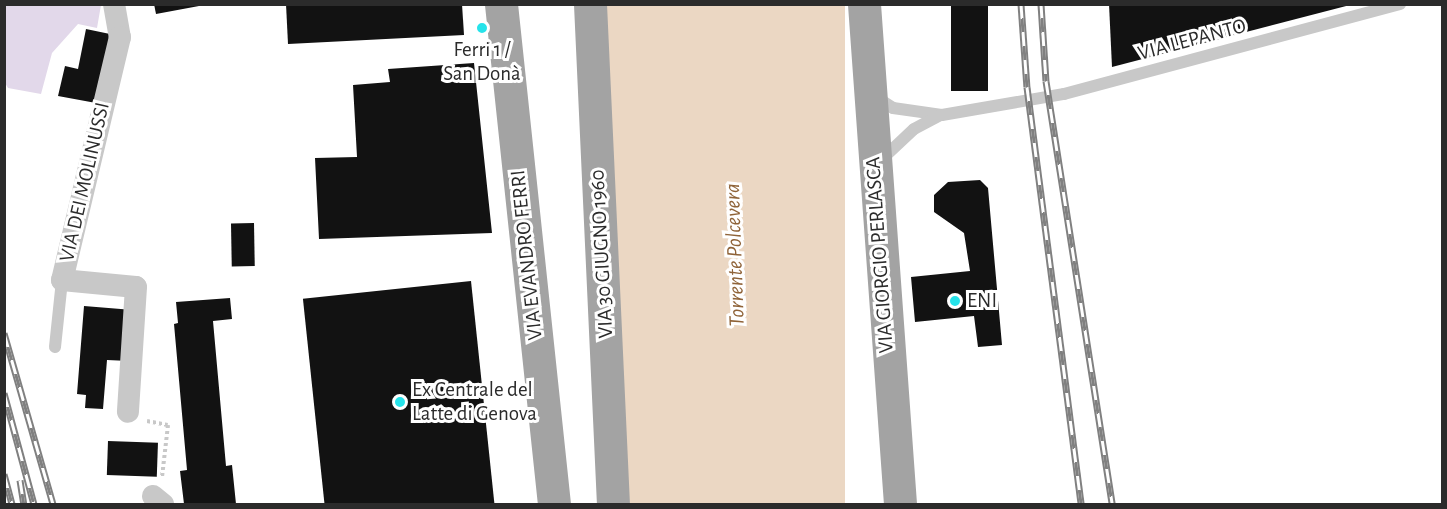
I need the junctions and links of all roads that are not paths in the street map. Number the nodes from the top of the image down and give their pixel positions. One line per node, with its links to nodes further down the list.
1 (114, 4): 9 (street, VIA DEI MOLINUSSI)
2 (501, 4): 12 (main road, VIA EVANDRO FERRI)
3 (590, 4): 13 (main road, VIA 30 GIUGNO 1960)
4 (864, 4): 6 (main road, VIA GIORGIO PERLASCA)
5 (1400, 4): 7 (lane, VIA LEPANTO)
6 (869, 89): 7 (lane); 8 (main road, VIA GIORGIO PERLASCA)
7 (942, 114): 8 (lane)
8 (873, 171): 14 (main road, VIA GIORGIO PERLASCA)
9 (62, 280): 10 (lane); 11 (street, VIA DEI MOLINUSSI)
10 (55, 347)
11 (128, 412)
12 (554, 504)
13 (613, 504)
14 (900, 504)

